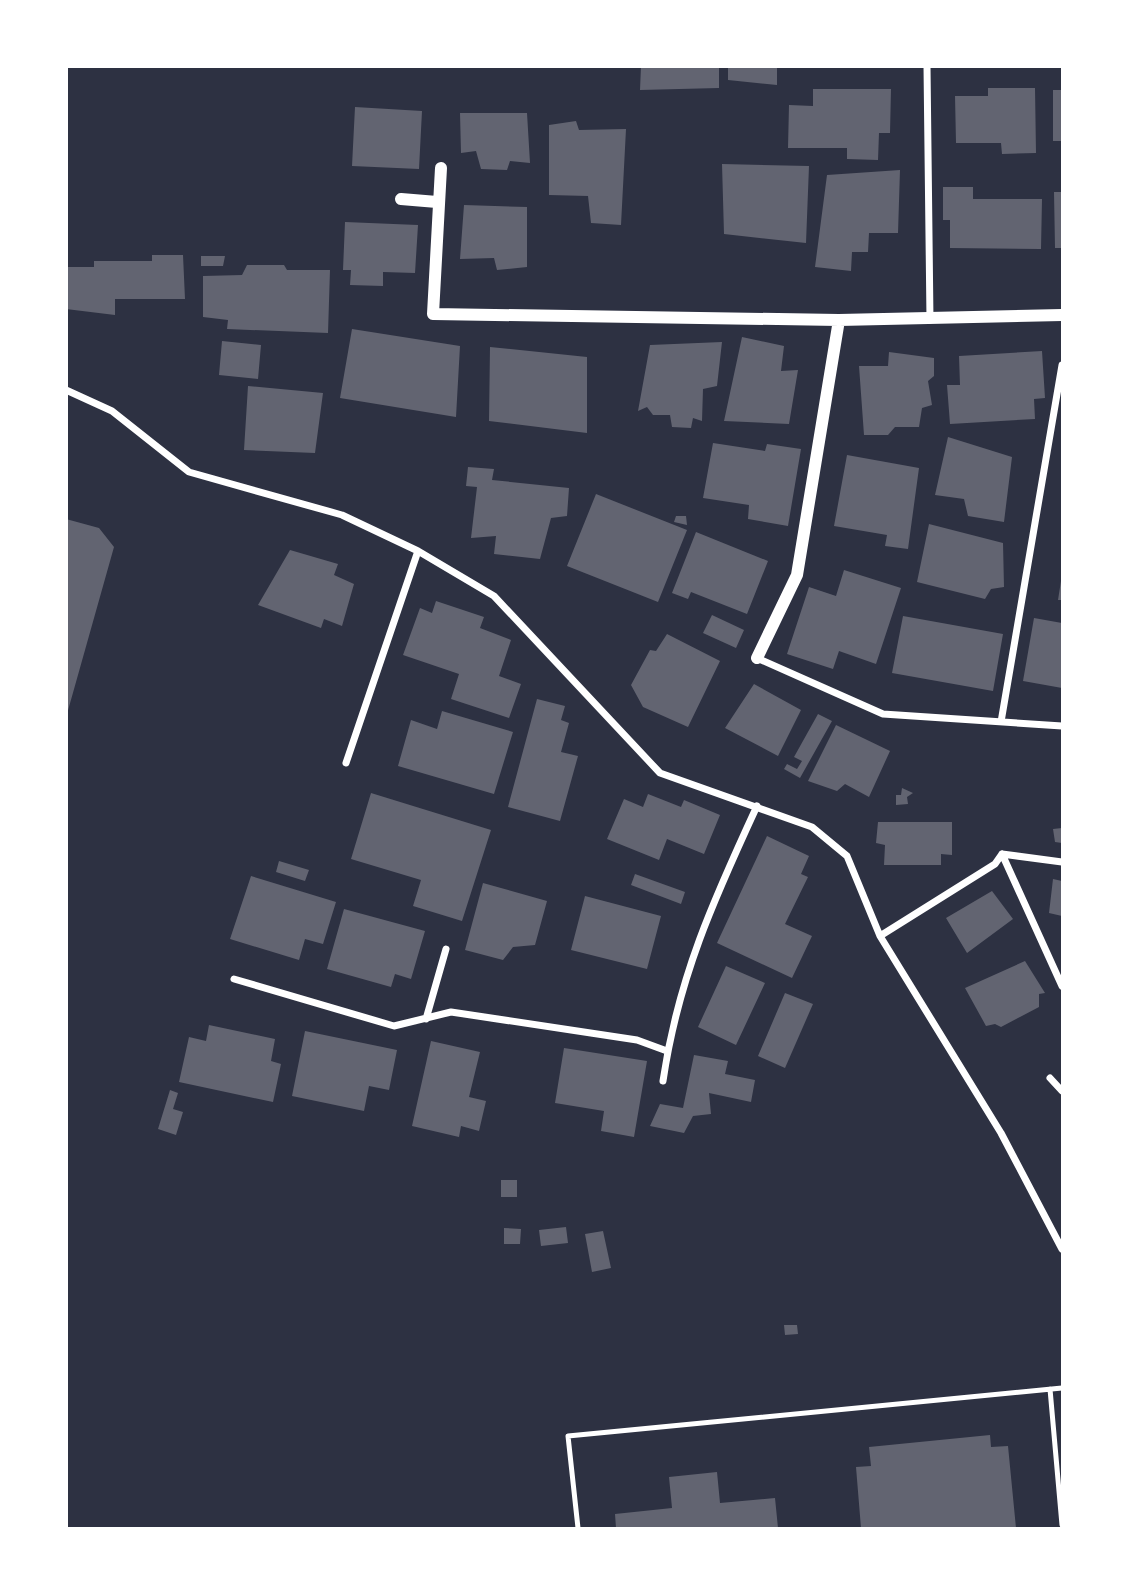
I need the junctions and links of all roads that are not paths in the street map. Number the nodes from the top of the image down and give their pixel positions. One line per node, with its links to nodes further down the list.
1 (927, 66): 7 (street)
2 (441, 168): 4 (street)
3 (401, 199): 4 (street)
4 (438, 202): 6 (street)
5 (1062, 316): 7 (street)
6 (839, 320): 7 (street); 11 (street)
7 (930, 320)
8 (1062, 365): 12 (street)
9 (66, 390): 10 (street)
10 (418, 551): 14 (street); 15 (street)
11 (757, 658): 12 (street)
12 (1001, 722): 13 (street)
13 (1062, 726)
14 (346, 763)
15 (757, 806): 18 (street); 23 (street)
16 (1002, 854): 17 (street); 18 (street); 21 (street)
17 (1062, 862)
18 (880, 936): 27 (street)
19 (446, 949): 22 (street)
20 (234, 979): 22 (street)
21 (1062, 986)
22 (426, 1019): 23 (street)
23 (667, 1051): 25 (street)
24 (1050, 1078): 26 (street)
25 (663, 1081)
26 (1062, 1091)
27 (1062, 1249)
28 (1062, 1388): 29 (lane)
29 (1050, 1390): 30 (lane); 31 (lane)
30 (1062, 1525)
31 (578, 1528)

